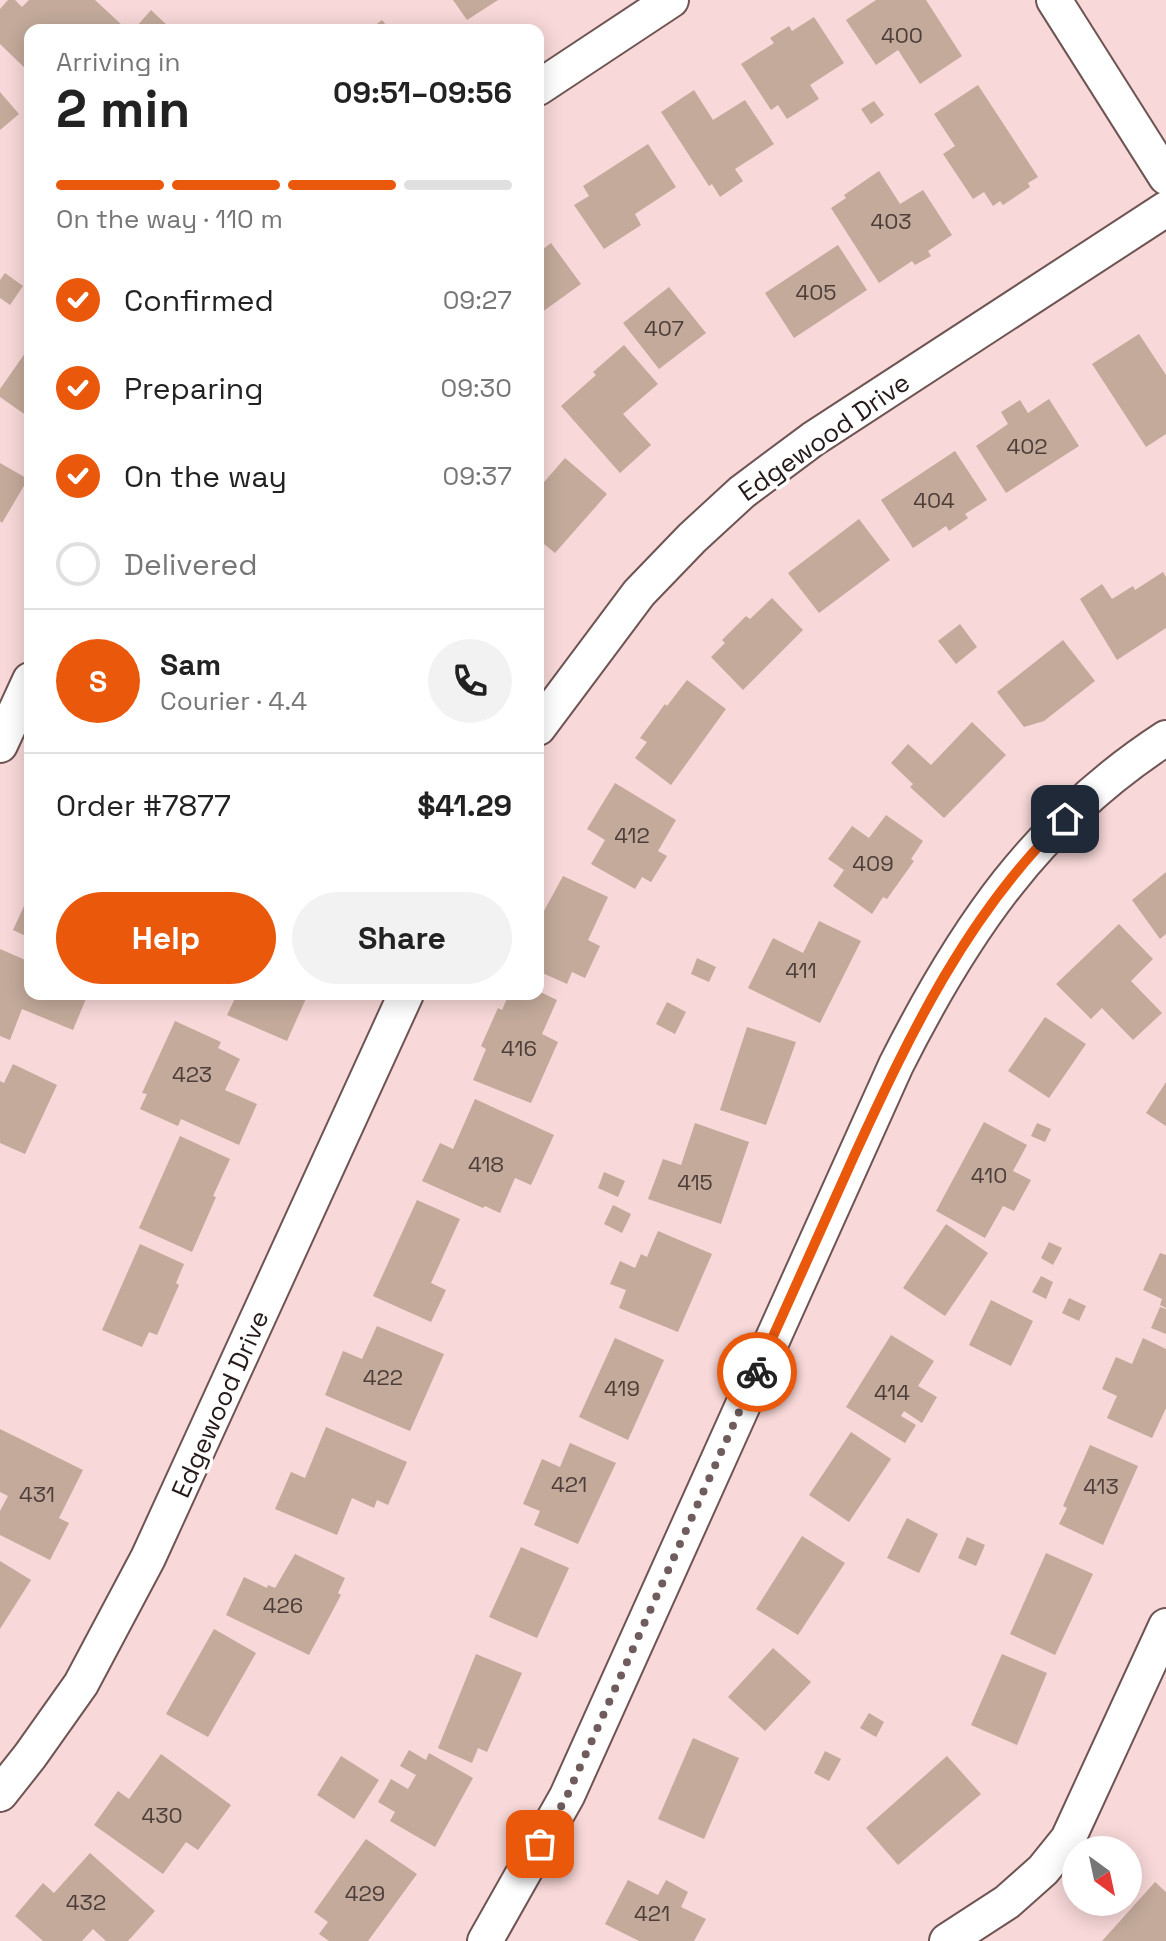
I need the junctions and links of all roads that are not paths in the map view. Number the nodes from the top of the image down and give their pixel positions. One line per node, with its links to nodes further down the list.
1 (671, 0): 3 (street)
2 (1054, 0): 4 (street)
3 (544, 84)
4 (1166, 177)
5 (1166, 209): 7 (street, Edgewood Drive)
6 (24, 693): 9 (street)
7 (544, 720)
8 (1166, 738): 13 (street)
9 (0, 745)
10 (403, 1000): 12 (street, Edgewood Drive)
11 (1166, 1626): 14 (street)
12 (0, 1794)
13 (485, 1941)
14 (947, 1941)

